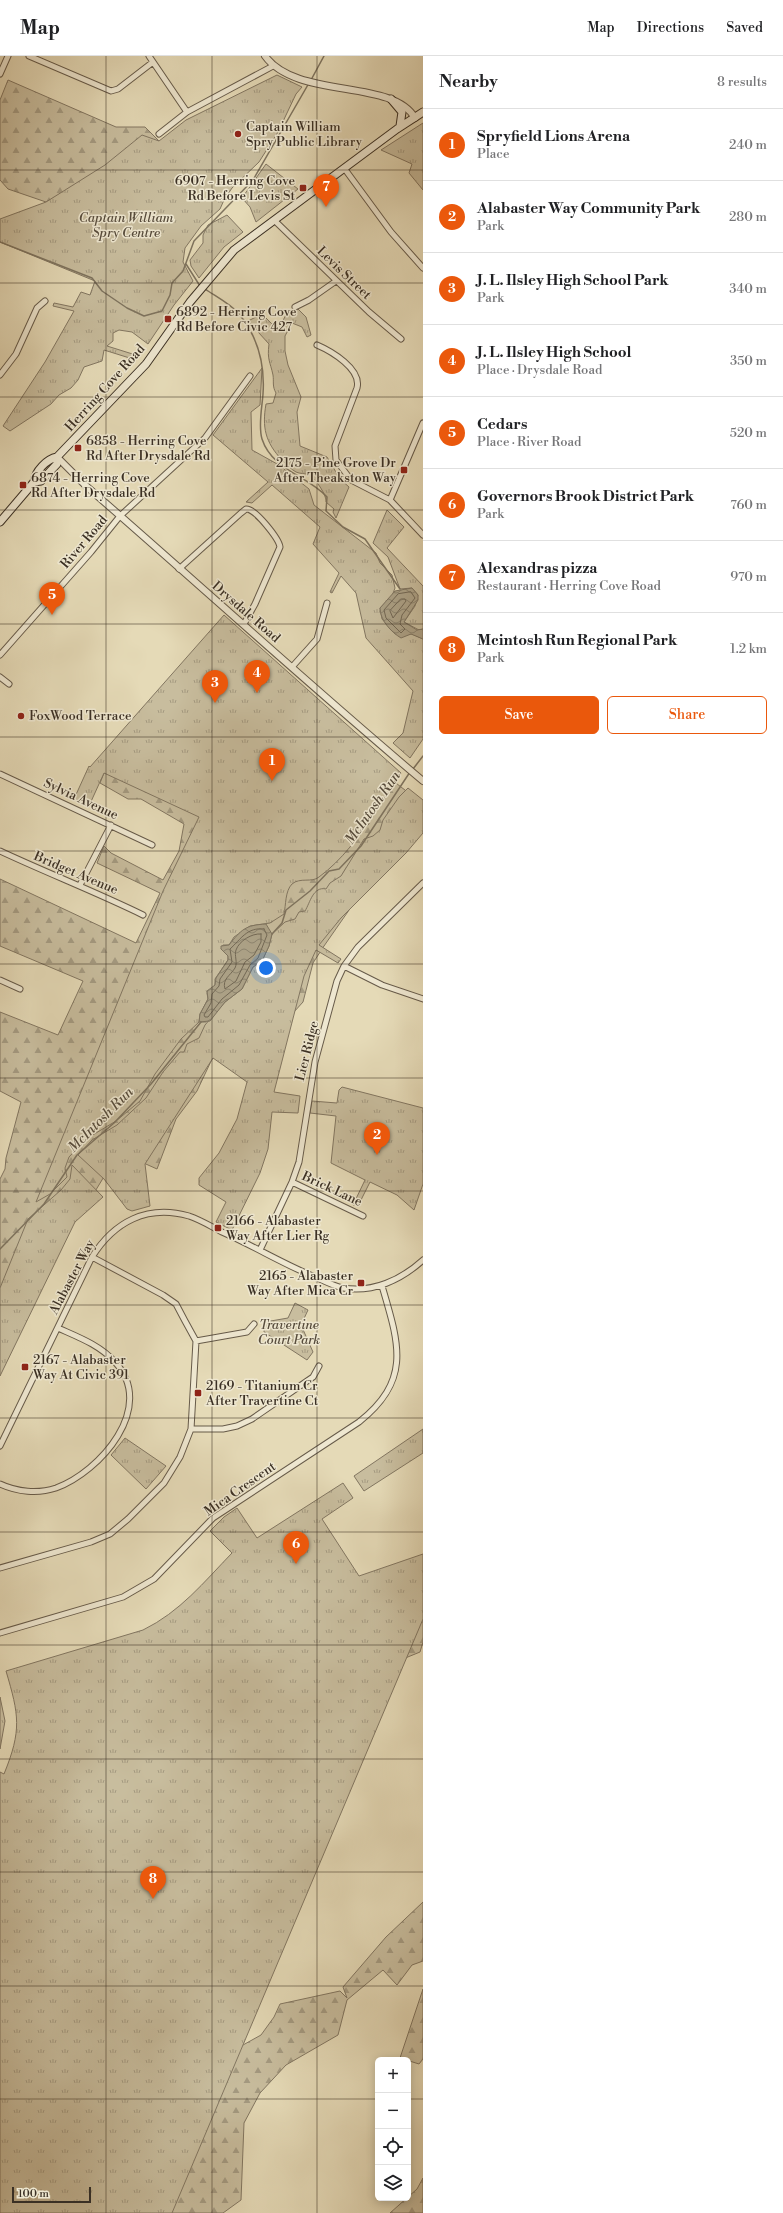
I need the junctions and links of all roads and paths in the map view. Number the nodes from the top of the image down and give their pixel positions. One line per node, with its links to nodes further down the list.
1 (8, 56): 7 (street)
2 (29, 56): 5 (street)
3 (149, 56): 5 (street)
4 (265, 56): 6 (street)
5 (153, 62): 9 (street)
6 (273, 66): 8 (street); 9 (street)
7 (0, 74)
8 (391, 99): 10 (street); 11 (main road)
9 (187, 112): 12 (street)
10 (420, 115): 11 (main road, Herring Cove Road)
11 (400, 126): 13 (main road, Herring Cove Road)
12 (159, 134)
13 (344, 168): 14 (main road, Herring Cove Road); 15 (street)
14 (274, 220): 16 (street, Levis Street); 24 (main road, Herring Cove Road)
15 (423, 268)
16 (336, 281): 18 (street); 19 (street, Levis Street)
17 (45, 301): 21 (street)
18 (295, 307)
19 (401, 339)
20 (317, 345): 25 (street)
21 (0, 375)
22 (250, 376): 26 (street, River Road)
23 (423, 423): 25 (street)
24 (57, 457): 26 (street, Drysdale Road); 27 (main road, Herring Cove Road)
25 (390, 500): 28 (street)
26 (120, 516): 29 (street, Drysdale Road); 32 (street, River Road)
27 (0, 522)
28 (423, 535)
29 (179, 569): 31 (street, Drysdale Road); 31 (street)
30 (327, 603): 33 (street)
31 (244, 624): 33 (street, Drysdale Road)
32 (0, 655)
33 (292, 667): 37 (street, Drysdale Road)
34 (0, 677): 35 (street)
35 (9, 684)
36 (0, 774): 38 (street, Sylvia Avenue)
37 (423, 781)
38 (110, 825): 39 (street, Sylvia Avenue); 42 (street)
39 (152, 845)
40 (0, 852): 42 (street, Bridget Avenue)
41 (423, 883): 44 (street, Lier Ridge)
42 (80, 885): 43 (street, Bridget Avenue)
43 (143, 915)
44 (344, 966): 47 (street); 48 (street, Lier Ridge)
45 (0, 980): 46 (street)
46 (20, 989)
47 (423, 999)
48 (292, 1182): 49 (street, Brick Lane); 50 (street, Lier Ridge)
49 (363, 1216)
50 (260, 1250): 51 (street, Alabaster Way); 53 (street, Alabaster Way)
51 (92, 1258): 55 (street, Alabaster Way); 56 (street)
52 (423, 1260): 53 (street, Alabaster Way)
53 (382, 1286): 62 (street, Mica Crescent)
54 (254, 1324): 56 (street)
55 (58, 1328): 59 (street, Alabaster Way); 60 (street)
56 (196, 1341): 58 (street)
57 (319, 1366): 58 (street)
58 (191, 1429): 61 (street)
59 (0, 1446)
60 (0, 1484)
61 (0, 1568)
62 (0, 1633)

